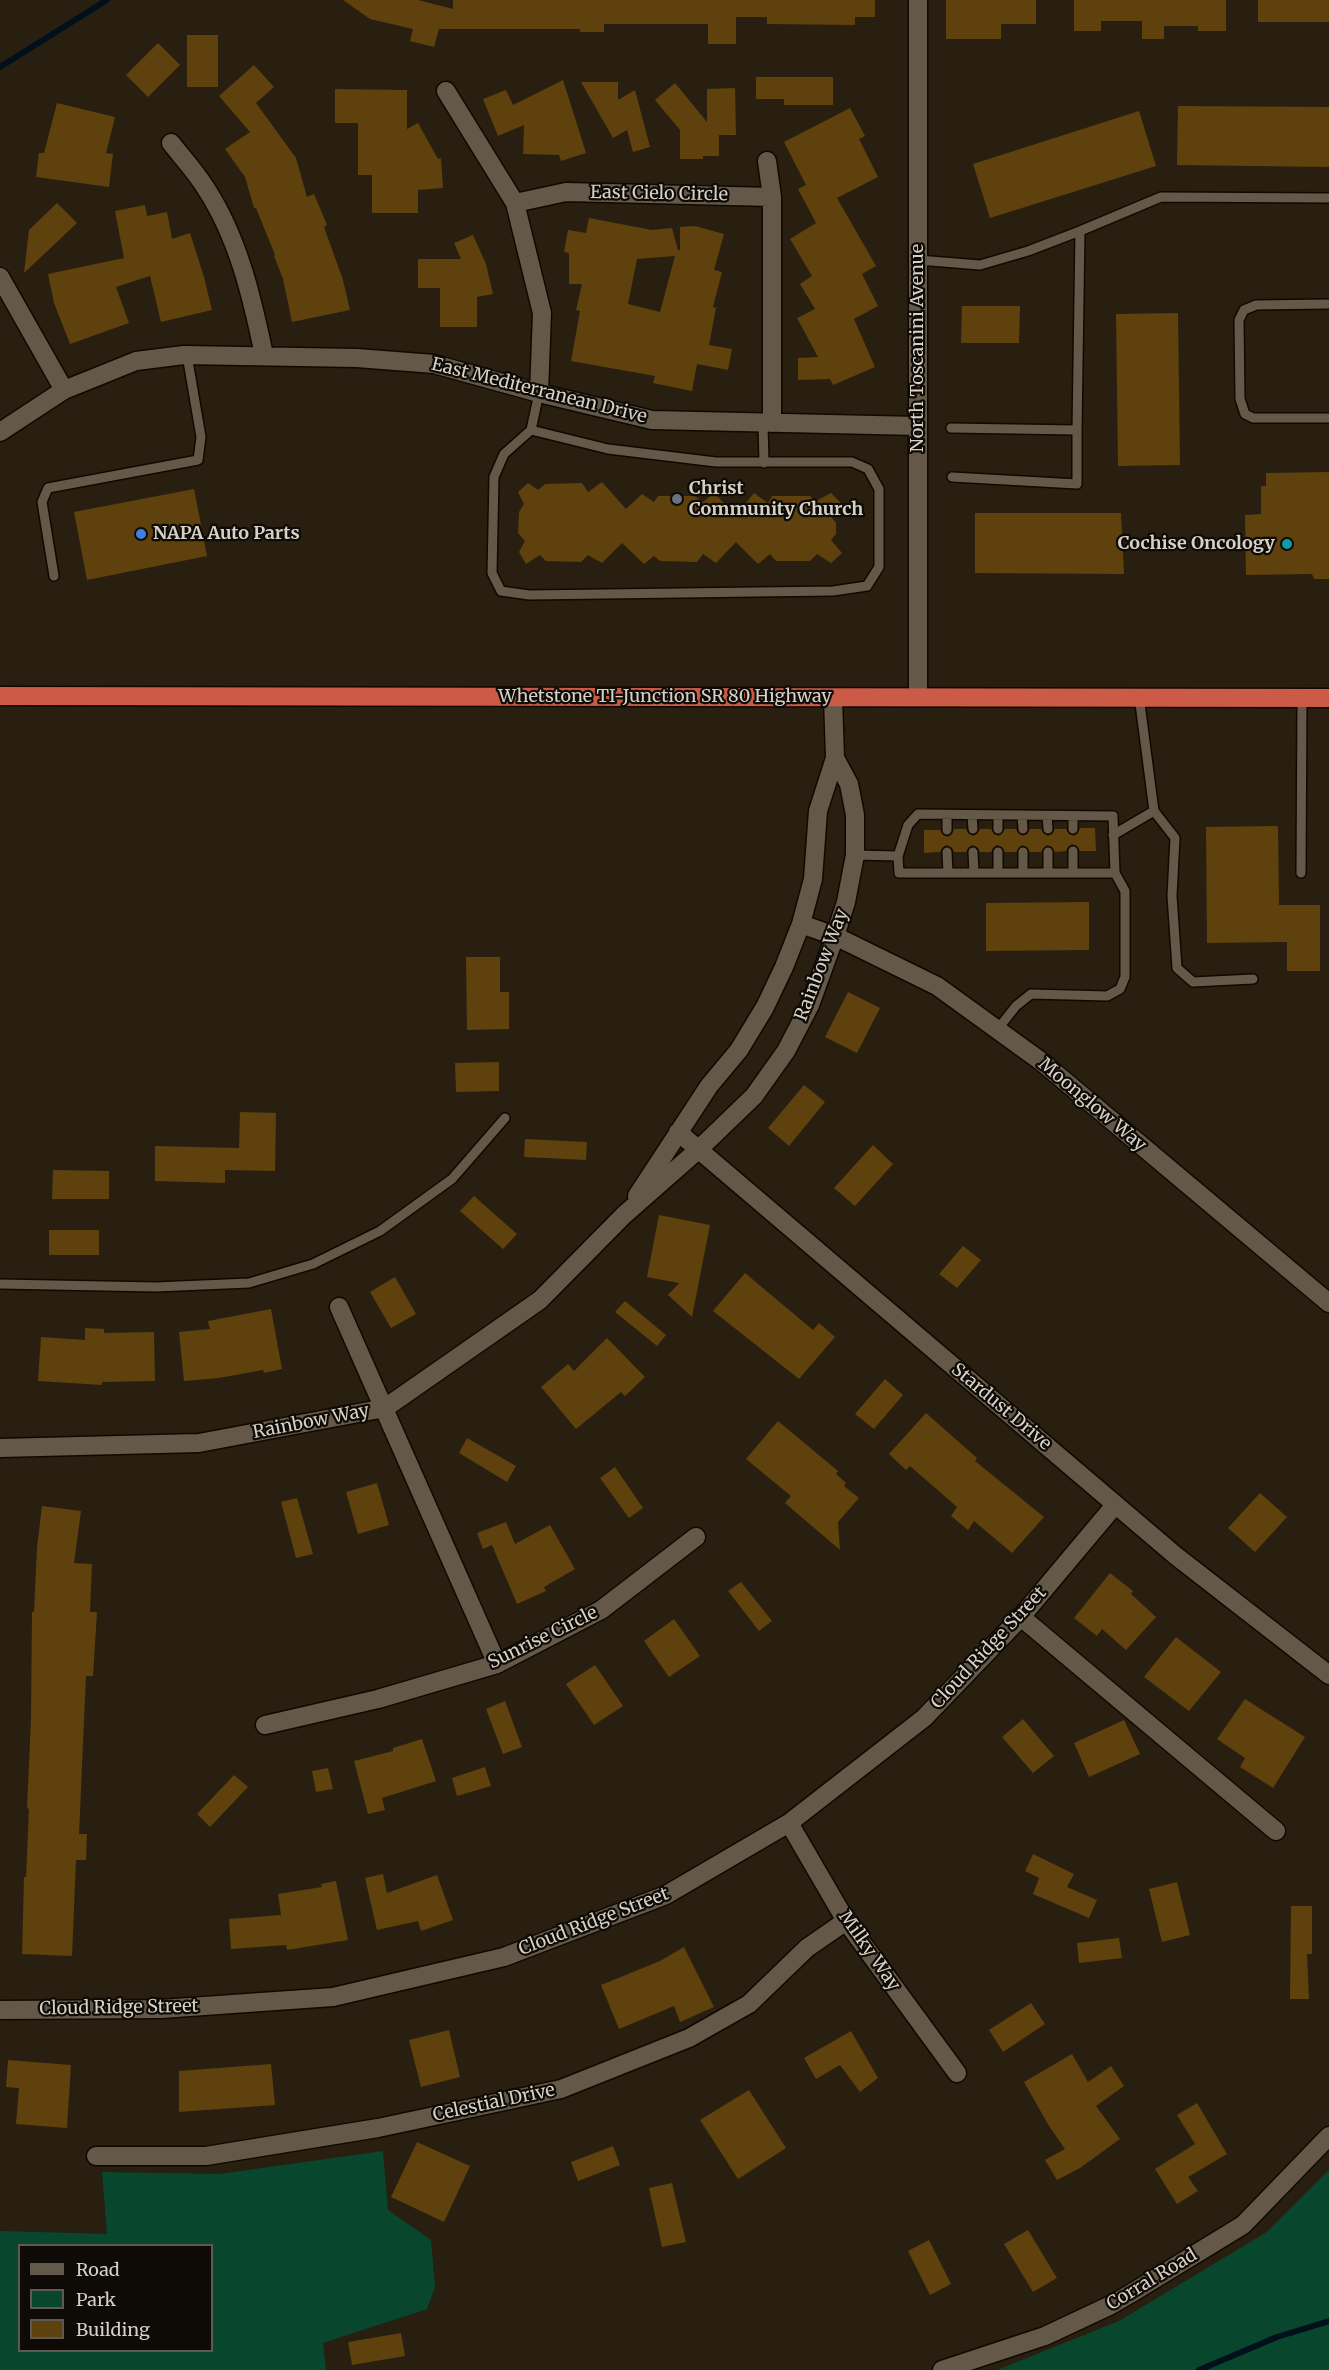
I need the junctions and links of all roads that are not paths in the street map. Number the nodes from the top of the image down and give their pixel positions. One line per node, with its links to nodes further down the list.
1 (918, 0): 9 (street, North Toscanini Avenue)
2 (446, 91): 7 (street)
3 (171, 143): 13 (street)
4 (767, 161): 5 (street)
5 (772, 197): 7 (street, East Cielo Circle); 17 (street)
6 (1329, 198): 8 (lane)
7 (515, 203): 15 (street)
8 (1080, 231): 9 (lane); 21 (lane)
9 (918, 260): 18 (street, North Toscanini Avenue)
10 (0, 277): 14 (street)
11 (1329, 304): 16 (lane)
12 (187, 355): 13 (street, East Mediterranean Drive); 14 (street, East Mediterranean Drive); 25 (lane)
13 (264, 355): 15 (street, East Mediterranean Drive)
14 (64, 390): 22 (street, East Mediterranean Drive)
15 (539, 393): 17 (street, East Mediterranean Drive); 20 (lane)
16 (1329, 418)
17 (767, 423): 18 (street, East Mediterranean Drive); 23 (lane)
18 (918, 426): 27 (street, North Toscanini Avenue)
19 (951, 428): 21 (lane)
20 (531, 430): 23 (lane); 23 (lane)
21 (1077, 430): 24 (lane)
22 (0, 432)
23 (764, 463)
24 (952, 477)
25 (54, 576)
26 (0, 696): 29 (highway, Whetstone TI-Junction SR 80 Highway)
27 (918, 696): 28 (highway, Whetstone TI-Junction SR 80 Highway); 29 (highway, Whetstone TI-Junction SR 80 Highway)
28 (1138, 696): 30 (highway, Whetstone TI-Junction SR 80 Highway); 33 (lane)
29 (833, 698): 32 (street, Rainbow Way)
30 (1302, 698): 31 (highway, Whetstone TI-Junction SR 80 Highway); 62 (lane)
31 (1329, 698)
32 (835, 758): 53 (street, Rainbow Way); 63 (street, Rainbow Way)
33 (1154, 811): 46 (lane); 65 (lane)
34 (947, 814): 35 (lane); 45 (lane); 54 (lane)
35 (972, 814): 36 (lane); 40 (lane)
36 (998, 815): 37 (lane); 41 (lane)
37 (1022, 815): 38 (lane); 42 (lane)
38 (1047, 816): 39 (lane); 43 (lane)
39 (1073, 816): 44 (lane); 46 (lane)
40 (972, 829)
41 (998, 829)
42 (1023, 829)
43 (1048, 829)
44 (1073, 829)
45 (947, 830)
46 (1113, 835): 61 (lane)
47 (1073, 851): 60 (lane)
48 (948, 852): 55 (lane)
49 (973, 852): 56 (lane)
50 (998, 852): 57 (lane)
51 (1023, 852): 58 (lane)
52 (1048, 852): 59 (lane)
53 (855, 855): 54 (lane); 64 (street, Rainbow Way)
54 (898, 856): 55 (lane)
55 (948, 873): 56 (lane)
56 (974, 873): 57 (lane)
57 (998, 873): 58 (lane)
58 (1023, 873): 59 (lane)
59 (1048, 873): 60 (lane)
60 (1073, 873): 61 (lane)
61 (1115, 873): 66 (lane)
62 (1301, 873)
63 (801, 924): 64 (street, Moonglow Way); 68 (street, Rainbow Way)
64 (835, 936): 66 (street, Moonglow Way); 69 (street, Rainbow Way)
65 (1253, 979)
66 (997, 1030): 72 (street, Moonglow Way)
67 (505, 1118): 71 (lane)
68 (678, 1132): 69 (street, Stardust Drive); 70 (street, Rainbow Way)
69 (698, 1150): 70 (street, Rainbow Way); 76 (street, Stardust Drive)
70 (624, 1215): 74 (street, Rainbow Way)
71 (0, 1284)
72 (1329, 1303)
73 (339, 1307): 74 (street)
74 (385, 1408): 75 (street, Rainbow Way); 79 (street)
75 (0, 1448)
76 (1115, 1505): 78 (street, Cloud Ridge Street); 80 (street, Stardust Drive)
77 (696, 1537): 79 (street, Sunrise Circle)
78 (1021, 1617): 82 (street, Cloud Ridge Street); 83 (street)
79 (497, 1664): 81 (street, Sunrise Circle)
80 (1329, 1675)
81 (265, 1725)
82 (789, 1823): 84 (street, Milky Way); 85 (street, Cloud Ridge Street)
83 (1276, 1831)
84 (846, 1922): 86 (street, Milky Way); 88 (street, Celestial Drive)
85 (0, 2010)
86 (957, 2073)
87 (1329, 2136): 89 (street, Corral Road)
88 (96, 2156)
89 (942, 2370)

